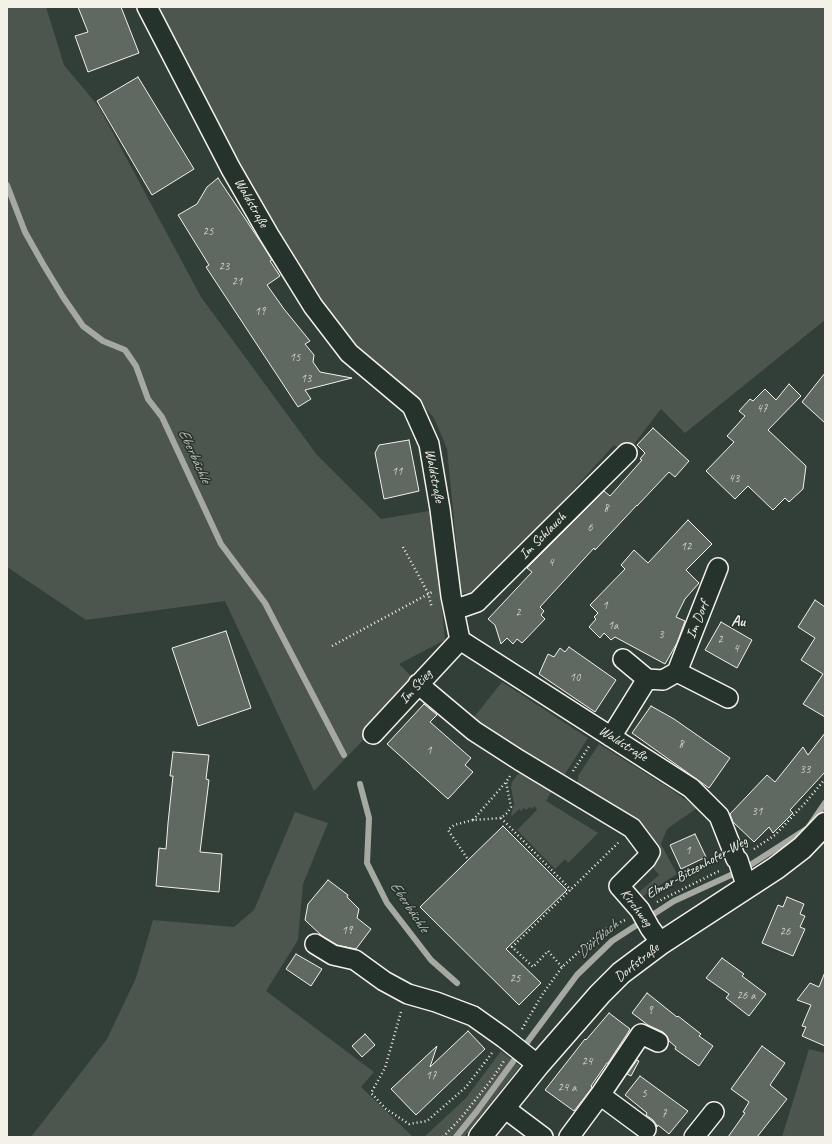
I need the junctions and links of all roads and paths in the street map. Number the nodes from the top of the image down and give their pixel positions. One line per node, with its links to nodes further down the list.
1 (147, 7): 7 (street, Waldstraße)
2 (626, 453): 7 (street, Im Schlauch)
3 (403, 547): 6 (path)
4 (718, 568): 12 (street, Im Dorf)
5 (434, 591): 6 (path)
6 (428, 593): 8 (path); 10 (path)
7 (454, 610): 9 (street, Waldstraße)
8 (433, 613)
9 (460, 640): 14 (street, Im Stieg); 16 (street, Waldstraße)
10 (332, 646)
11 (623, 658): 13 (street)
12 (677, 672): 13 (street); 15 (street)
13 (647, 679): 16 (street)
14 (418, 684): 17 (street, Im Stieg); 18 (street)
15 (728, 698)
16 (606, 733): 21 (path); 27 (street, Waldstraße)
17 (373, 734)
18 (520, 760): 20 (path); 21 (street)
19 (825, 779): 27 (path, Elmar-Bitzenhofer-Weg)
20 (506, 782): 22 (path); 23 (path)
21 (564, 787): 25 (street)
22 (501, 818): 23 (path); 29 (path)
23 (473, 820): 26 (path)
24 (825, 824): 28 (main road, Dorfstraße)
25 (632, 828): 29 (path); 30 (street, Kirchweg)
26 (467, 858)
27 (737, 859): 28 (street, Waldstraße); 30 (path, Elmar-Bitzenhofer-Weg)
28 (745, 883): 30 (main road, Dorfstraße)
29 (571, 890): 32 (path)
30 (648, 923): 32 (path, Elmar-Bitzenhofer-Weg); 35 (main road, Dorfstraße)
31 (315, 944): 33 (street)
32 (562, 967): 35 (path, Elmar-Bitzenhofer-Weg)
33 (408, 994): 35 (street); 35 (path)
34 (658, 1042): 36 (street)
35 (519, 1050): 37 (main road, Dorfstraße); 40 (path, Elmar-Bitzenhofer-Weg)
36 (600, 1095): 39 (street); 43 (street)
37 (504, 1107): 41 (main road, Dorfstraße); 42 (street)
38 (714, 1112): 44 (street)
39 (646, 1129)
40 (443, 1137)
41 (480, 1137)
42 (543, 1137)
43 (569, 1137)
44 (694, 1137)

